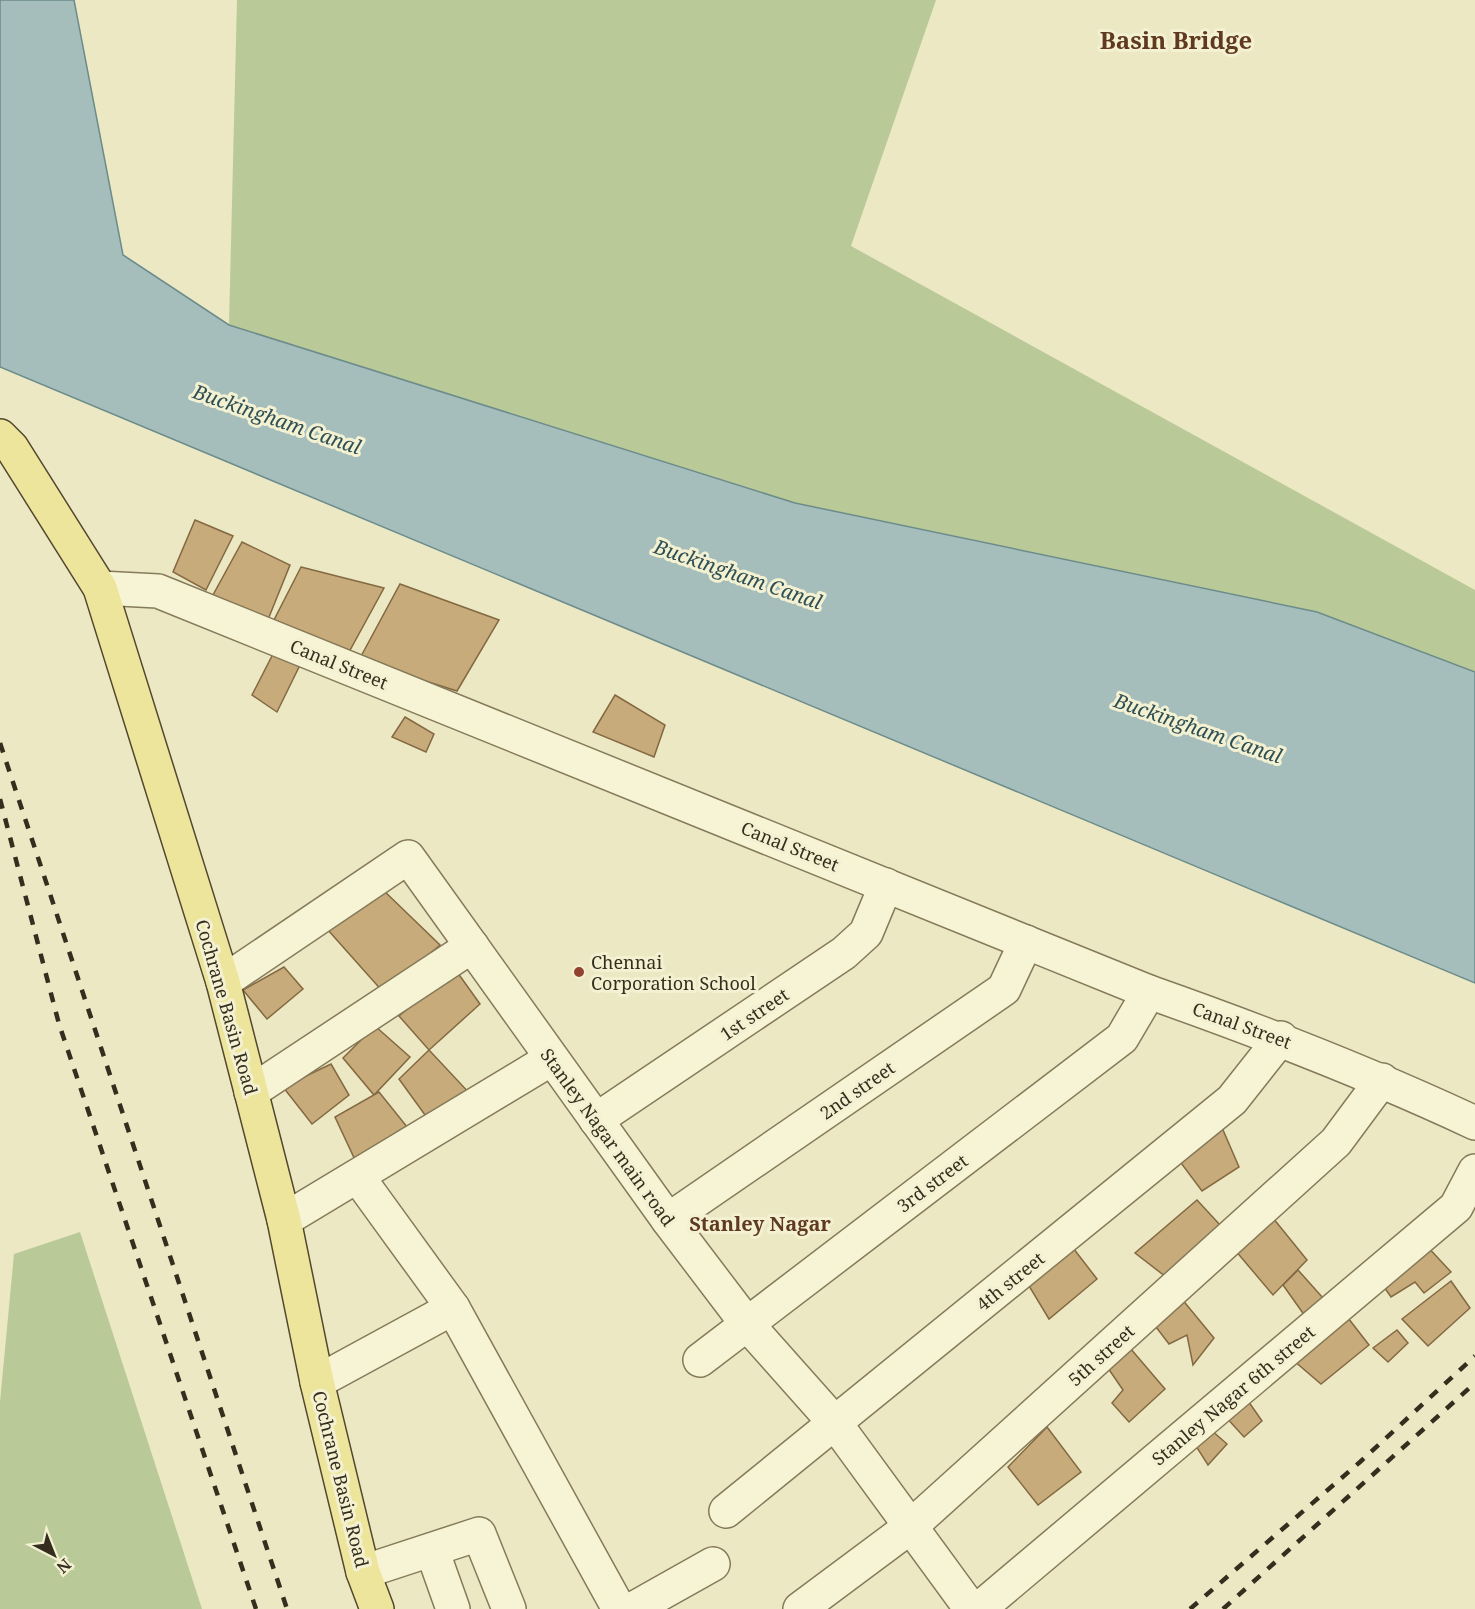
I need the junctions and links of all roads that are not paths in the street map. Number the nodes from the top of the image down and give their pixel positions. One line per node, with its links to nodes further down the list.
1 (0, 436): 2 (main road, Cochrane Basin Road)
2 (100, 588): 3 (street, Canal Street); 6 (main road, Cochrane Basin Road)
3 (886, 885): 4 (street, Canal Street); 12 (street, 1st street)
4 (1026, 942): 7 (street, Canal Street); 17 (street, 2nd street)
5 (472, 946): 6 (street, Stanley Nagar main road); 9 (street, Stanley Nagar main road); 11 (street)
6 (223, 982): 11 (main road, Cochrane Basin Road)
7 (1149, 992): 8 (street, Canal Street); 19 (street, 3rd street)
8 (1281, 1038): 10 (street, Canal Street); 22 (street, 4th street)
9 (551, 1059): 12 (street, Stanley Nagar main road); 15 (street)
10 (1382, 1080): 13 (street, Canal Street); 24 (street, 5th street)
11 (251, 1092): 16 (main road, Cochrane Basin Road)
12 (596, 1120): 17 (street, Stanley Nagar main road)
13 (1475, 1123)
14 (1475, 1171): 35 (street, Stanley Nagar 6th street)
15 (358, 1177): 16 (street); 18 (street)
16 (284, 1220): 21 (main road, Cochrane Basin Road)
17 (668, 1220): 19 (street, Stanley Nagar main road)
18 (453, 1308): 21 (street); 31 (street)
19 (747, 1324): 20 (street, 3rd street); 22 (street, Stanley Nagar main road)
20 (700, 1360)
21 (317, 1382): 27 (main road, Cochrane Basin Road)
22 (835, 1423): 23 (street, 4th street); 24 (street, Stanley Nagar main road)
23 (726, 1511)
24 (910, 1527): 33 (street, 5th street); 34 (street, Stanley Nagar main road)
25 (432, 1550): 27 (street); 29 (street); 30 (street)
26 (713, 1564): 32 (street)
27 (363, 1572): 28 (main road, Cochrane Basin Road)
28 (377, 1609)
29 (453, 1609)
30 (508, 1609)
31 (619, 1609)
32 (633, 1609)
33 (800, 1609)
34 (971, 1609)
35 (979, 1609)

